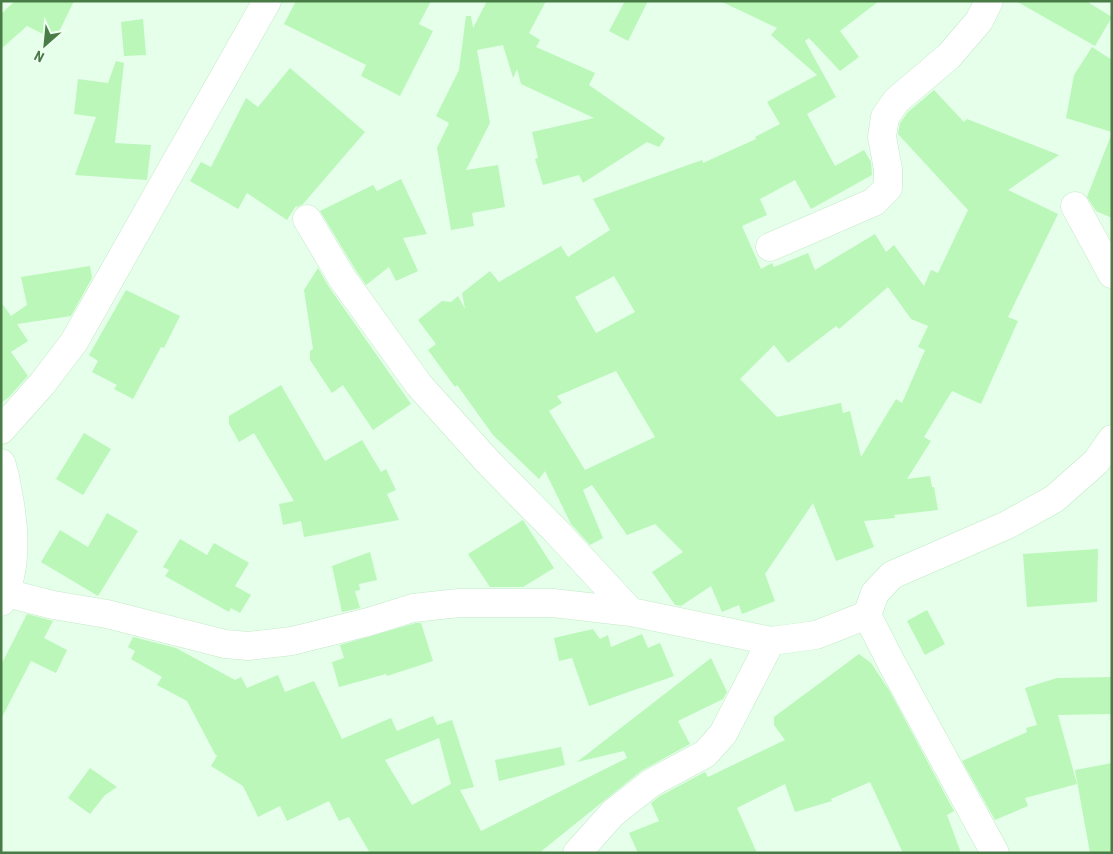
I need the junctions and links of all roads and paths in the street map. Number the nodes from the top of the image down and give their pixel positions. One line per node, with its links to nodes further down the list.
1 (267, 1): 7 (street)
2 (990, 1): 5 (street)
3 (1075, 206): 6 (street)
4 (306, 219): 12 (street)
5 (770, 247)
6 (1112, 274)
7 (1, 430)
8 (1112, 439): 10 (street)
9 (1, 462): 11 (street)
10 (1104, 466): 13 (street)
11 (3, 598): 12 (street)
12 (631, 612): 14 (street)
13 (867, 615): 14 (street); 16 (street)
14 (771, 641): 15 (street)
15 (577, 853)
16 (996, 853)

